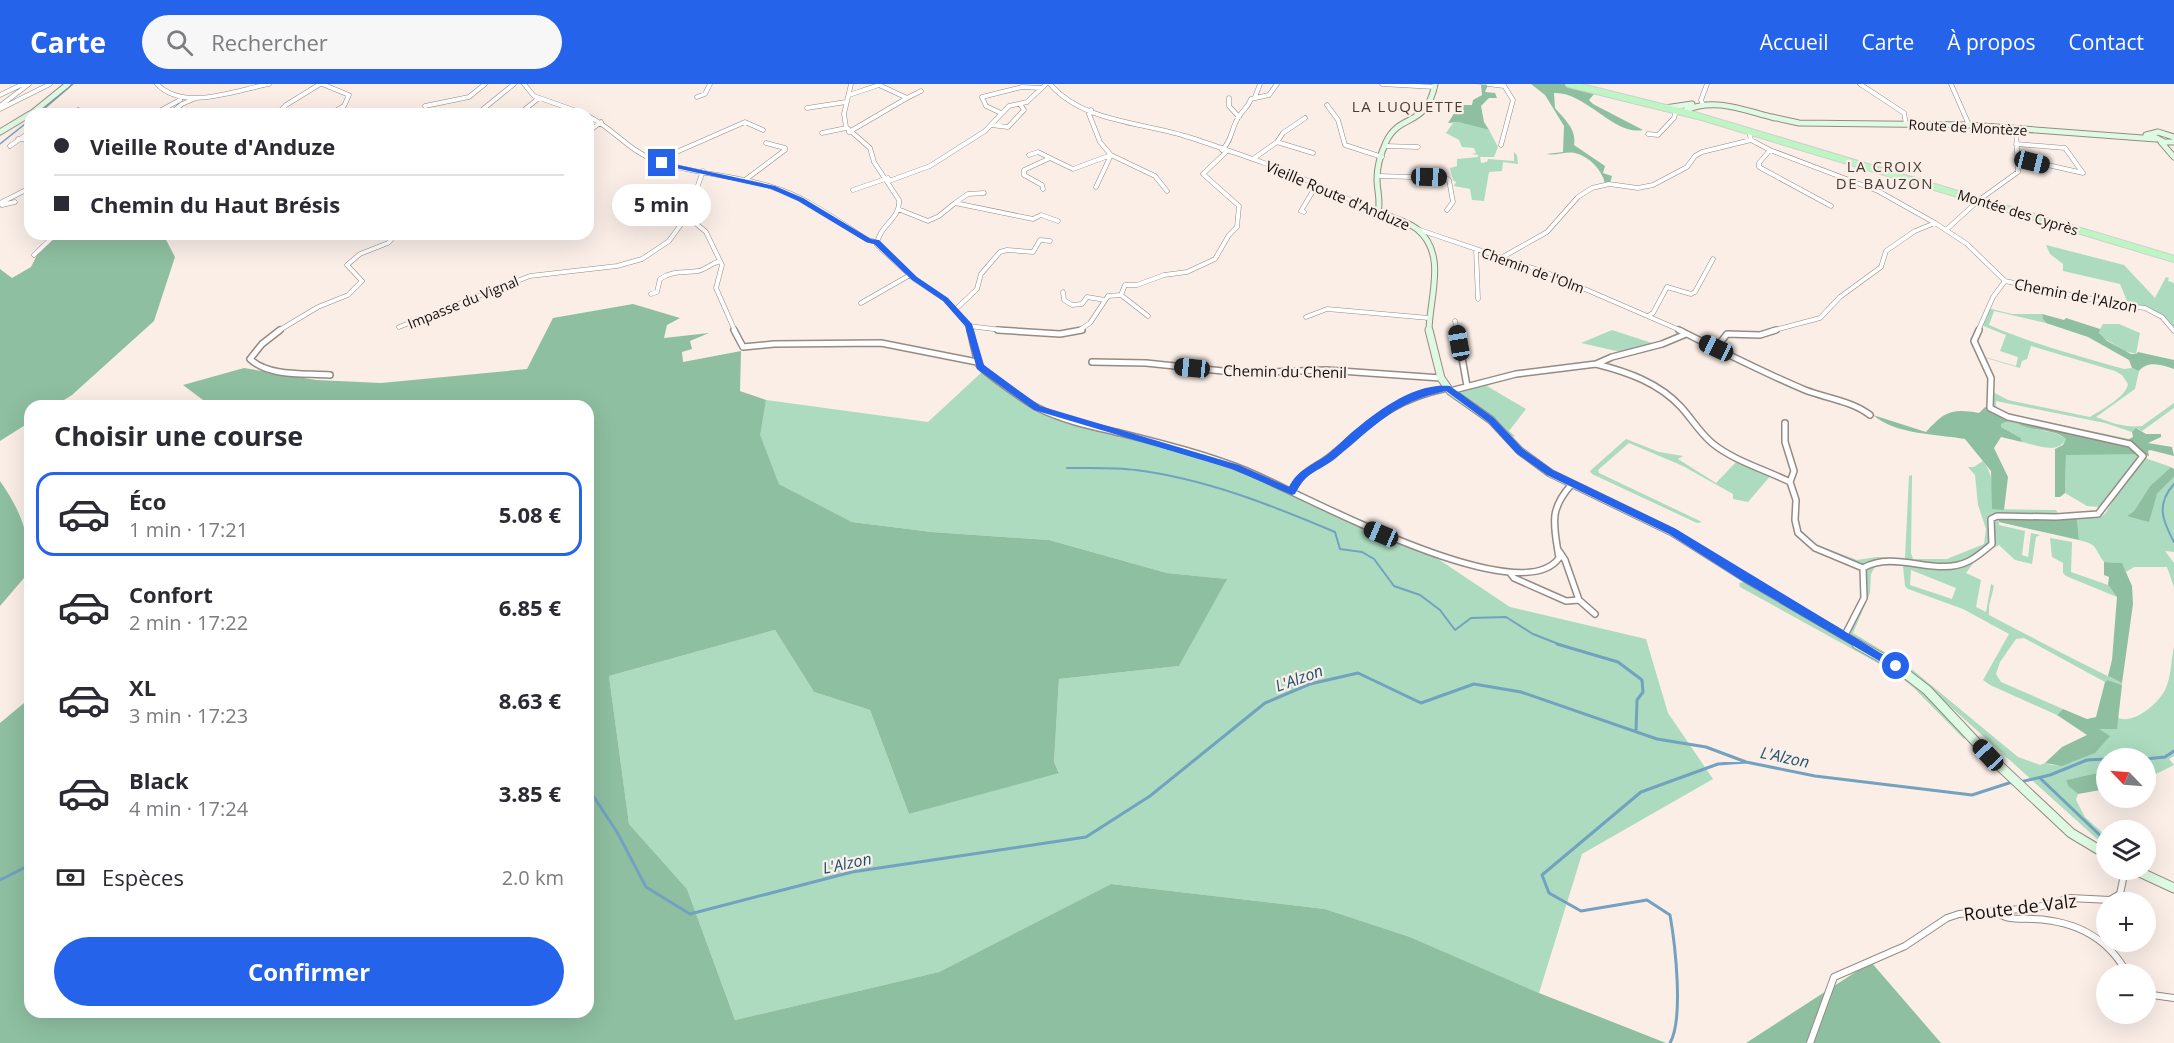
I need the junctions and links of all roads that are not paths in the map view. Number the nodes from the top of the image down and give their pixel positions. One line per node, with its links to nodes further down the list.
1 (23, 84): 27 (street)
2 (29, 84): 41 (street)
3 (50, 84): 41 (street)
4 (68, 84): 42 (street)
5 (157, 84): 34 (street)
6 (269, 84): 29 (street)
7 (321, 84): 45 (street); 46 (street)
8 (485, 84): 40 (street)
9 (514, 84): 47 (street)
10 (524, 84): 32 (street)
11 (710, 84): 30 (street)
12 (851, 84): 28 (street)
13 (880, 84): 28 (street); 33 (street)
14 (1048, 84): 25 (street); 52 (street, Vieille Route d'Anduze)
15 (1260, 84): 31 (street)
16 (1277, 84): 31 (street)
17 (1382, 84): 24 (street)
18 (1488, 84): 23 (street)
19 (1569, 84): 51 (main road, Montée des Cyprès)
20 (1707, 84): 38 (street)
21 (1860, 84): 61 (street)
22 (1951, 84): 63 (street)
23 (1503, 85): 81 (street)
24 (1435, 86): 83 (street)
25 (1041, 88): 37 (street); 54 (street)
26 (921, 91): 33 (street)
27 (0, 95)
28 (849, 95): 36 (street)
29 (204, 96): 34 (street); 44 (street)
30 (697, 97)
31 (1255, 97): 56 (street)
32 (540, 98): 48 (street); 49 (street)
33 (907, 98): 67 (street)
34 (182, 99): 43 (street)
35 (1228, 99): 56 (street)
36 (846, 102): 50 (street); 67 (street)
37 (1020, 104): 54 (street); 62 (street)
38 (1702, 104): 51 (street, Route de Montèze); 55 (street, Route de Montèze); 61 (street, Route de Montèze)
39 (1327, 105): 91 (street)
40 (425, 106)
41 (0, 107)
42 (40, 108)
43 (165, 108)
44 (177, 108)
45 (283, 108)
46 (340, 108)
47 (484, 108)
48 (527, 108)
49 (565, 108)
50 (807, 108)
51 (1665, 108): 53 (main road, Montée des Cyprès)
52 (1091, 110): 86 (street, Vieille Route d'Anduze); 90 (street)
53 (1676, 111): 55 (main road, Montée des Cyprès); 71 (street)
54 (1001, 113): 62 (street)
55 (1687, 113): 68 (main road, Montée des Cyprès)
56 (1239, 117): 86 (street)
57 (1305, 118): 78 (street)
58 (594, 119): 60 (street)
59 (24, 120): 69 (street)
60 (601, 122): 64 (street); 96 (street)
61 (1906, 124): 63 (street, Route de Montèze)
62 (991, 125): 100 (street)
63 (1969, 125): 65 (street, Route de Montèze)
64 (594, 127)
65 (2016, 129): 74 (street, Route de Montèze); 80 (street)
66 (764, 130): 96 (street)
67 (847, 130): 70 (street); 100 (street)
68 (1749, 131): 77 (street); 108 (main road, Montée des Cyprès)
69 (0, 132)
70 (822, 133)
71 (1648, 134)
72 (24, 136): 75 (street)
73 (2172, 136): 74 (street); 74 (street); 87 (street)
74 (2156, 138): 92 (street)
75 (18, 139): 76 (street); 82 (street)
76 (24, 139)
77 (1751, 140): 85 (street); 128 (street)
78 (1277, 142): 88 (street); 95 (street)
79 (766, 143): 99 (street)
80 (2016, 144): 94 (street); 94 (street)
81 (1501, 145)
82 (10, 146)
83 (1385, 146): 84 (street); 91 (street)
84 (1418, 147)
85 (1770, 150): 112 (street); 119 (street)
86 (1224, 151): 95 (street, Vieille Route d'Anduze); 136 (street)
87 (2174, 151)
88 (1313, 153)
89 (1029, 154): 93 (street)
90 (1112, 155): 93 (street); 102 (street); 106 (street)
91 (1382, 157): 98 (street)
92 (2174, 157)
93 (1050, 158): 103 (street)
94 (2018, 158): 108 (street)
95 (1253, 159): 101 (street, Vieille Route d'Anduze)
96 (656, 161): 97 (street)
97 (703, 171): 99 (street); 117 (street)
98 (1378, 176): 114 (street); 116 (street)
99 (745, 180): 125 (street)
100 (889, 180): 104 (street); 113 (street)
101 (1316, 186): 115 (street); 116 (street, Vieille Route d'Anduze)
102 (1096, 187)
103 (1043, 189)
104 (853, 190)
105 (24, 191): 111 (street)
106 (1167, 191)
107 (984, 193): 110 (street)
108 (1979, 200): 121 (street); 131 (main road, Montée des Cyprès)
109 (15, 202): 111 (street)
110 (955, 203): 113 (street); 118 (street)
111 (0, 204)
112 (1831, 206)
113 (898, 209): 125 (street)
114 (1447, 210)
115 (1305, 212)
116 (1378, 212): 120 (street, Vieille Route d'Anduze)
117 (687, 216): 130 (street); 147 (street, Impasse du Vignal)
118 (1058, 221)
119 (1935, 223): 121 (street); 150 (street)
120 (1417, 229): 126 (street, Chemin de l'Olm); 144 (street, Vieille Route d'Anduze)
121 (1946, 230): 133 (street)
122 (50, 240): 127 (street)
123 (391, 240): 154 (street)
124 (1050, 241): 140 (street)
125 (876, 242): 132 (street)
126 (1476, 249): 128 (street, Chemin de l'Olm); 138 (street)
127 (34, 255)
128 (1501, 258): 142 (street, Chemin de l'Olm)
129 (1713, 259): 142 (street)
130 (720, 261): 135 (street); 151 (street)
131 (2174, 261)
132 (910, 275): 139 (street); 140 (street)
133 (2005, 281): 148 (street, Chemin de l'Alzon); 164 (street)
134 (1063, 292): 137 (street)
135 (651, 294)
136 (1121, 295): 137 (street); 141 (street)
137 (1105, 300): 146 (street)
138 (1478, 300)
139 (861, 303)
140 (955, 310): 146 (street)
141 (1148, 316)
142 (1648, 316): 149 (street, Chemin de l'Olm)
143 (1306, 317): 144 (street)
144 (1429, 318): 155 (street, Vieille Route d'Anduze)
145 (1455, 321): 156 (street)
146 (969, 326): 151 (street)
147 (399, 327)
148 (2174, 331)
149 (1686, 334): 150 (street, Chemin de l'Olm); 153 (street)
150 (1716, 348): 158 (street, Chemin de l'Olm)
151 (977, 362): 162 (street)
152 (1092, 362): 155 (street, Chemin du Chenil)
153 (1596, 364): 156 (street); 160 (street)
154 (330, 375)
155 (1441, 378): 157 (street, Vieille Route d'Anduze)
156 (1467, 386): 157 (street)
157 (1449, 389): 161 (street, Vieille Route d'Anduze); 162 (street)
158 (1870, 415)
159 (1785, 423): 160 (street)
160 (1790, 482): 164 (street)
161 (1572, 484): 163 (street); 168 (street, Vieille Route d'Anduze)
162 (1292, 492): 165 (street)
163 (1559, 551): 165 (street); 166 (street)
164 (1863, 568): 168 (street)
165 (1510, 573): 166 (street)
166 (1579, 600): 167 (street)
167 (1595, 614)
168 (1845, 635): 169 (street, Vieille Route d'Anduze)
169 (2096, 847)
170 (2124, 880): 173 (street, Route de Valz)
171 (2156, 880): 172 (street)
172 (2174, 888)
173 (1998, 913): 174 (street); 177 (street, Route de Valz)
174 (2122, 964)
175 (2156, 996): 176 (street)
176 (2174, 998)
177 (1810, 1043)

